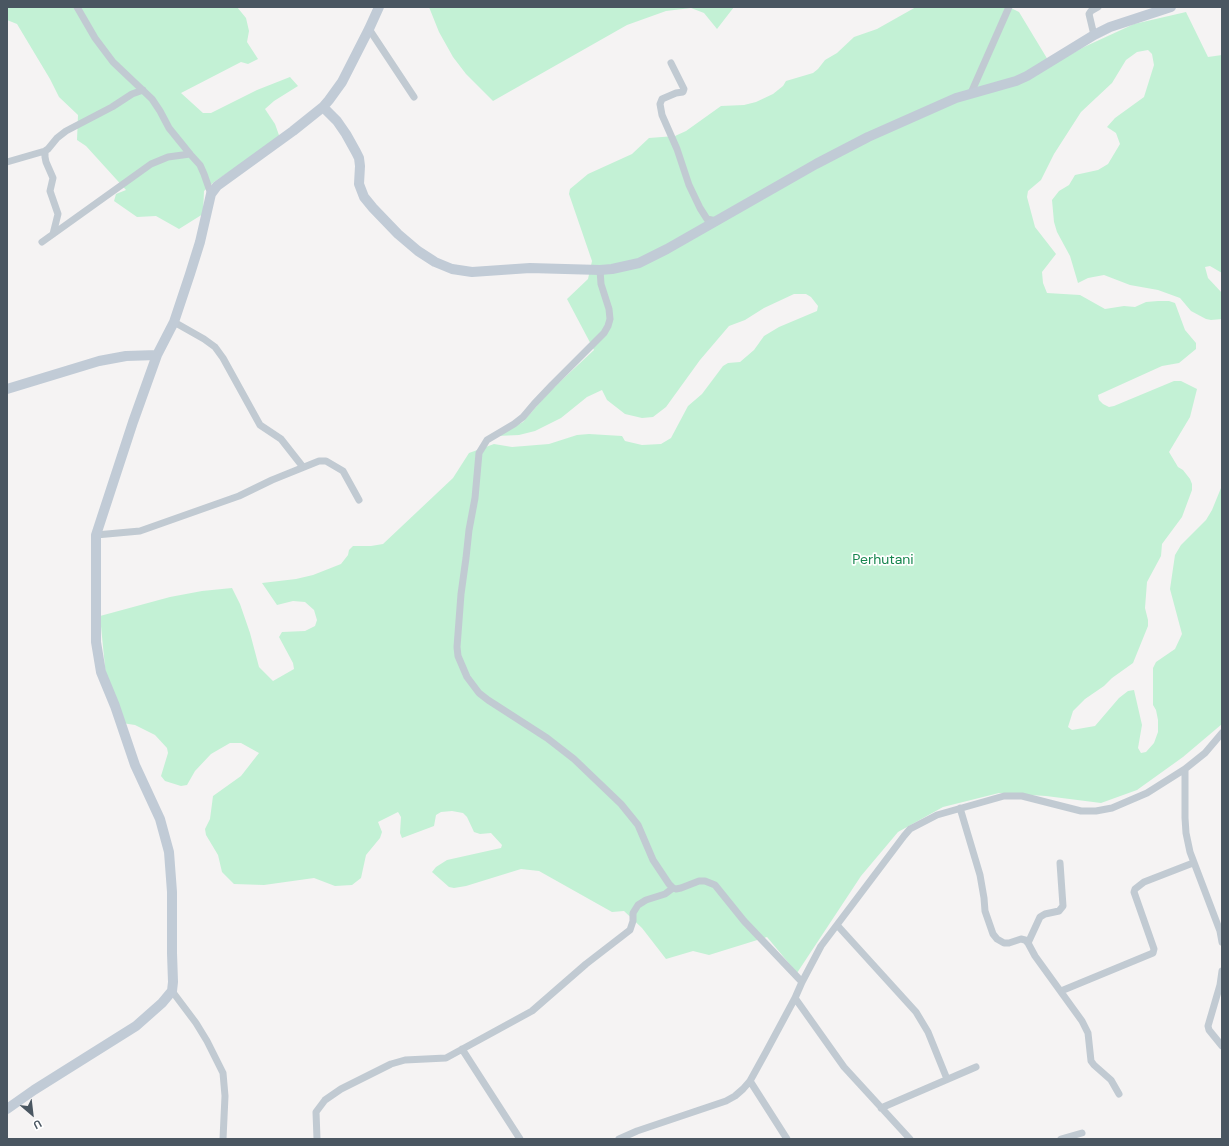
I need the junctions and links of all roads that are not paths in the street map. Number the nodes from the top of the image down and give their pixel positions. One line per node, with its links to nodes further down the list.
1 (77, 7): 9 (street)
2 (379, 7): 6 (street)
3 (1009, 7): 10 (street)
4 (1098, 7): 7 (street)
5 (1171, 7): 7 (street)
6 (369, 29): 11 (street); 12 (street)
7 (1094, 35): 10 (street)
8 (671, 63): 17 (street)
9 (143, 90): 13 (street); 14 (street)
10 (971, 93): 17 (street)
11 (414, 97)
12 (323, 107): 16 (street); 20 (street)
13 (45, 151): 15 (street); 18 (street)
14 (190, 154): 16 (street); 18 (street)
15 (7, 162)
16 (214, 190): 21 (street)
17 (716, 221): 20 (street)
18 (53, 234): 19 (street)
19 (42, 242)
20 (600, 270): 32 (street)
21 (174, 322): 22 (street); 24 (street)
22 (157, 355): 23 (street); 26 (street)
23 (7, 390)
24 (303, 467): 25 (street); 26 (street)
25 (359, 500)
26 (96, 535): 39 (street)
27 (1222, 733): 28 (street)
28 (1186, 769): 29 (street); 31 (street)
29 (960, 808): 33 (street); 36 (street)
30 (1060, 863): 36 (street)
31 (1193, 863): 34 (street); 40 (street)
32 (673, 888): 38 (street); 43 (street)
33 (837, 924): 38 (street); 45 (street)
34 (1221, 931): 35 (street)
35 (1222, 942)
36 (1028, 943): 40 (street)
37 (1222, 971): 42 (street)
38 (802, 982): 41 (street)
39 (172, 991): 49 (street); 51 (street)
40 (1061, 991): 47 (street)
41 (795, 998): 46 (street); 48 (street)
42 (1222, 1046)
43 (462, 1049): 52 (street); 53 (street)
44 (976, 1067): 45 (street)
45 (947, 1079): 48 (street)
46 (750, 1081): 54 (street); 55 (street)
47 (1119, 1094)
48 (881, 1108): 56 (street)
49 (7, 1109)
50 (1082, 1132): 57 (street)
51 (223, 1139)
52 (317, 1139)
53 (520, 1139)
54 (619, 1139)
55 (787, 1139)
56 (910, 1139)
57 (1061, 1139)

